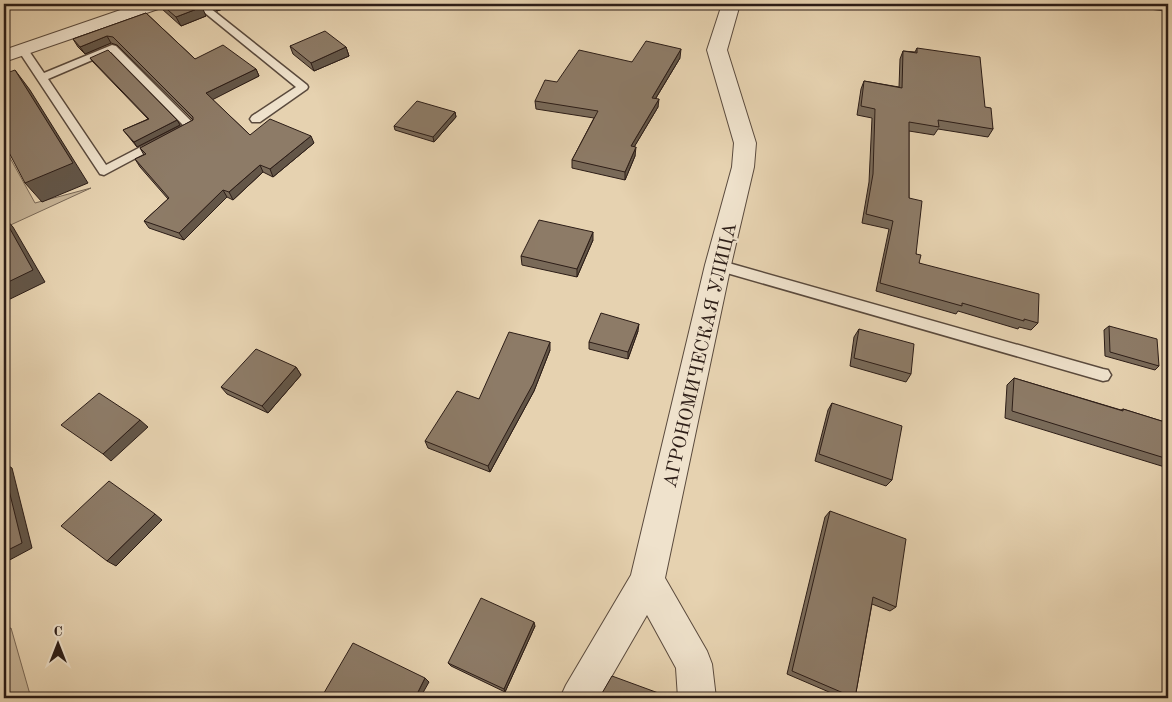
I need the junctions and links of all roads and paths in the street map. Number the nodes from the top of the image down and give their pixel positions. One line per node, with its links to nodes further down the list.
1 (155, 4): 6 (street)
2 (199, 4): 10 (lane)
3 (731, 4): 11 (street, АГРОНОМИЧЕСКАЯ УЛИЦА)
4 (1152, 4): 5 (street)
5 (1168, 6)
6 (125, 8): 7 (street)
7 (23, 50): 8 (street); 9 (lane)
8 (4, 56)
9 (41, 78): 9 (lane)
10 (256, 119)
11 (718, 264): 12 (lane); 13 (street, АГРОНОМИЧЕСКАЯ УЛИЦА)
12 (1103, 375)
13 (647, 581): 14 (street, АГРОНОМИЧЕСКАЯ УЛИЦА); 15 (street)
14 (579, 698)
15 (697, 698)

